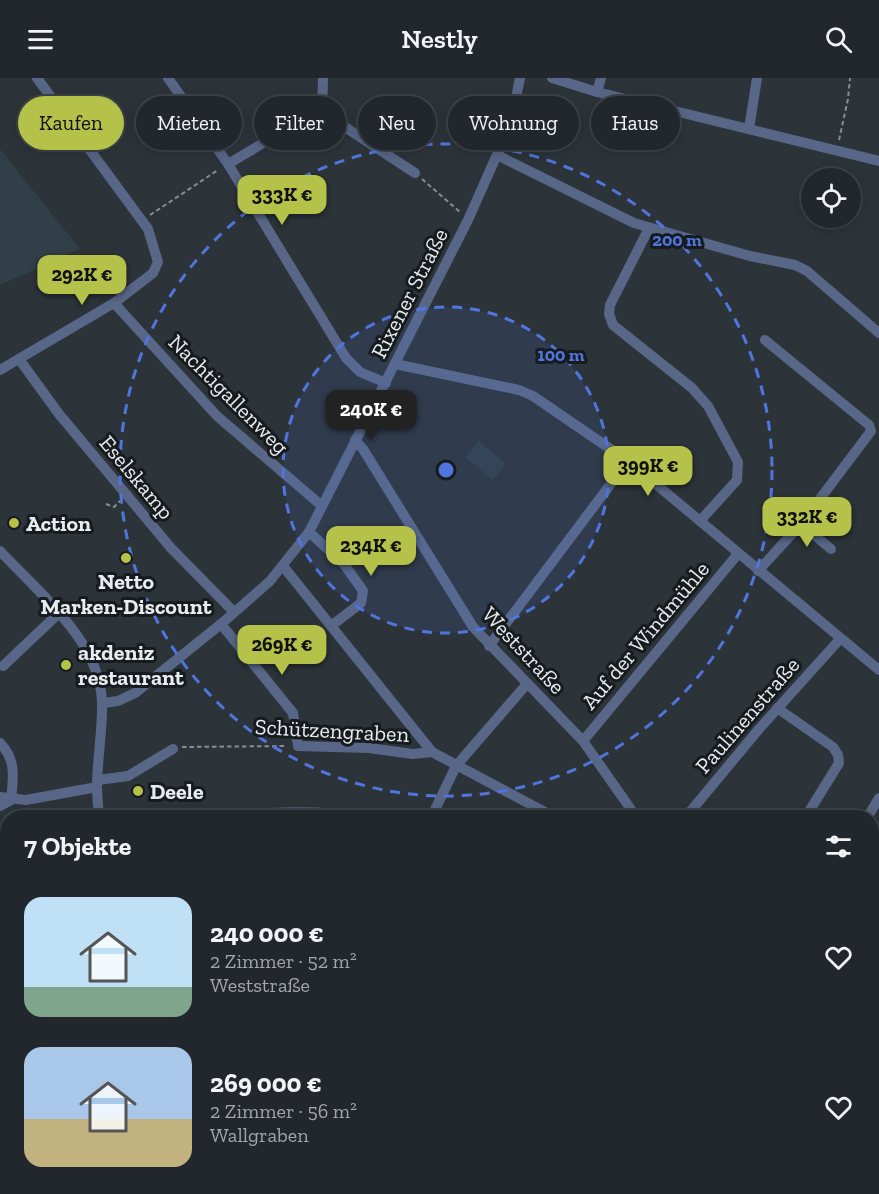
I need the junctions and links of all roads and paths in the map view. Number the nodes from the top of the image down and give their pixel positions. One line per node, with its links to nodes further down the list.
1 (37, 78): 19 (street)
2 (168, 78): 17 (street)
3 (323, 78): 10 (street)
4 (520, 78): 15 (street, Rixener Straße)
5 (552, 78): 9 (street)
6 (601, 78): 9 (street)
7 (757, 78): 12 (street)
8 (850, 78): 14 (path)
9 (597, 92): 12 (street)
10 (322, 96)
11 (346, 128): 18 (street)
12 (749, 129): 14 (street)
13 (254, 149): 17 (street)
14 (836, 150): 16 (street)
15 (497, 155): 20 (street, Rixener Straße); 21 (street)
16 (879, 161)
17 (228, 164): 19 (path); 28 (street)
18 (416, 173): 20 (path)
19 (142, 220): 22 (street)
20 (468, 220): 26 (street, Rixener Straße)
21 (649, 228): 23 (street); 34 (street)
22 (114, 303): 25 (street); 33 (street, Nachtigallenweg)
23 (879, 333)
24 (765, 340): 35 (street)
25 (19, 359): 27 (street); 31 (street, Eselskamp)
26 (395, 364): 28 (street, Rixener Straße); 30 (street)
27 (0, 370)
28 (386, 383): 29 (street, Rixener Straße)
29 (355, 441): 33 (street, Rixener Straße); 47 (street, Weststraße)
30 (628, 462): 34 (street); 47 (street)
31 (127, 495): 32 (path); 42 (street, Eselskamp)
32 (106, 504)
33 (322, 506): 36 (street, Rixener Straße)
34 (700, 521): 39 (street)
35 (801, 524): 37 (street); 41 (street)
36 (309, 532): 40 (street, Rixener Straße); 45 (street)
37 (831, 549)
38 (0, 551): 43 (street)
39 (737, 555): 41 (street); 53 (street, Auf der Windmühle)
40 (283, 566): 42 (street, Rixener Straße); 45 (street)
41 (758, 571): 46 (street)
42 (234, 612): 44 (street, Rixener Straße)
43 (58, 614): 48 (street); 51 (street)
44 (221, 624): 51 (street, Rixener Straße); 55 (street)
45 (331, 626): 57 (street)
46 (840, 639): 49 (street); 52 (street, Paulinenstraße)
47 (489, 646): 50 (street, Weststraße)
48 (3, 666)
49 (879, 670)
50 (526, 685): 53 (street, Weststraße); 58 (street)
51 (102, 703): 59 (street)
52 (777, 708): 66 (street, Paulinenstraße); 67 (street)
53 (583, 741): 65 (street, Weststraße)
54 (0, 743): 60 (street)
55 (298, 746): 56 (path, Schützengraben); 57 (street, Schützengraben)
56 (173, 749): 59 (street)
57 (432, 752): 58 (street, Schützengraben)
58 (456, 766): 63 (street); 64 (street, Schützengraben)
59 (98, 783): 60 (street); 62 (street)
60 (6, 798): 61 (street)
61 (0, 806)
62 (99, 810)
63 (435, 810)
64 (541, 810)
65 (631, 810)
66 (692, 810)
67 (810, 810)

